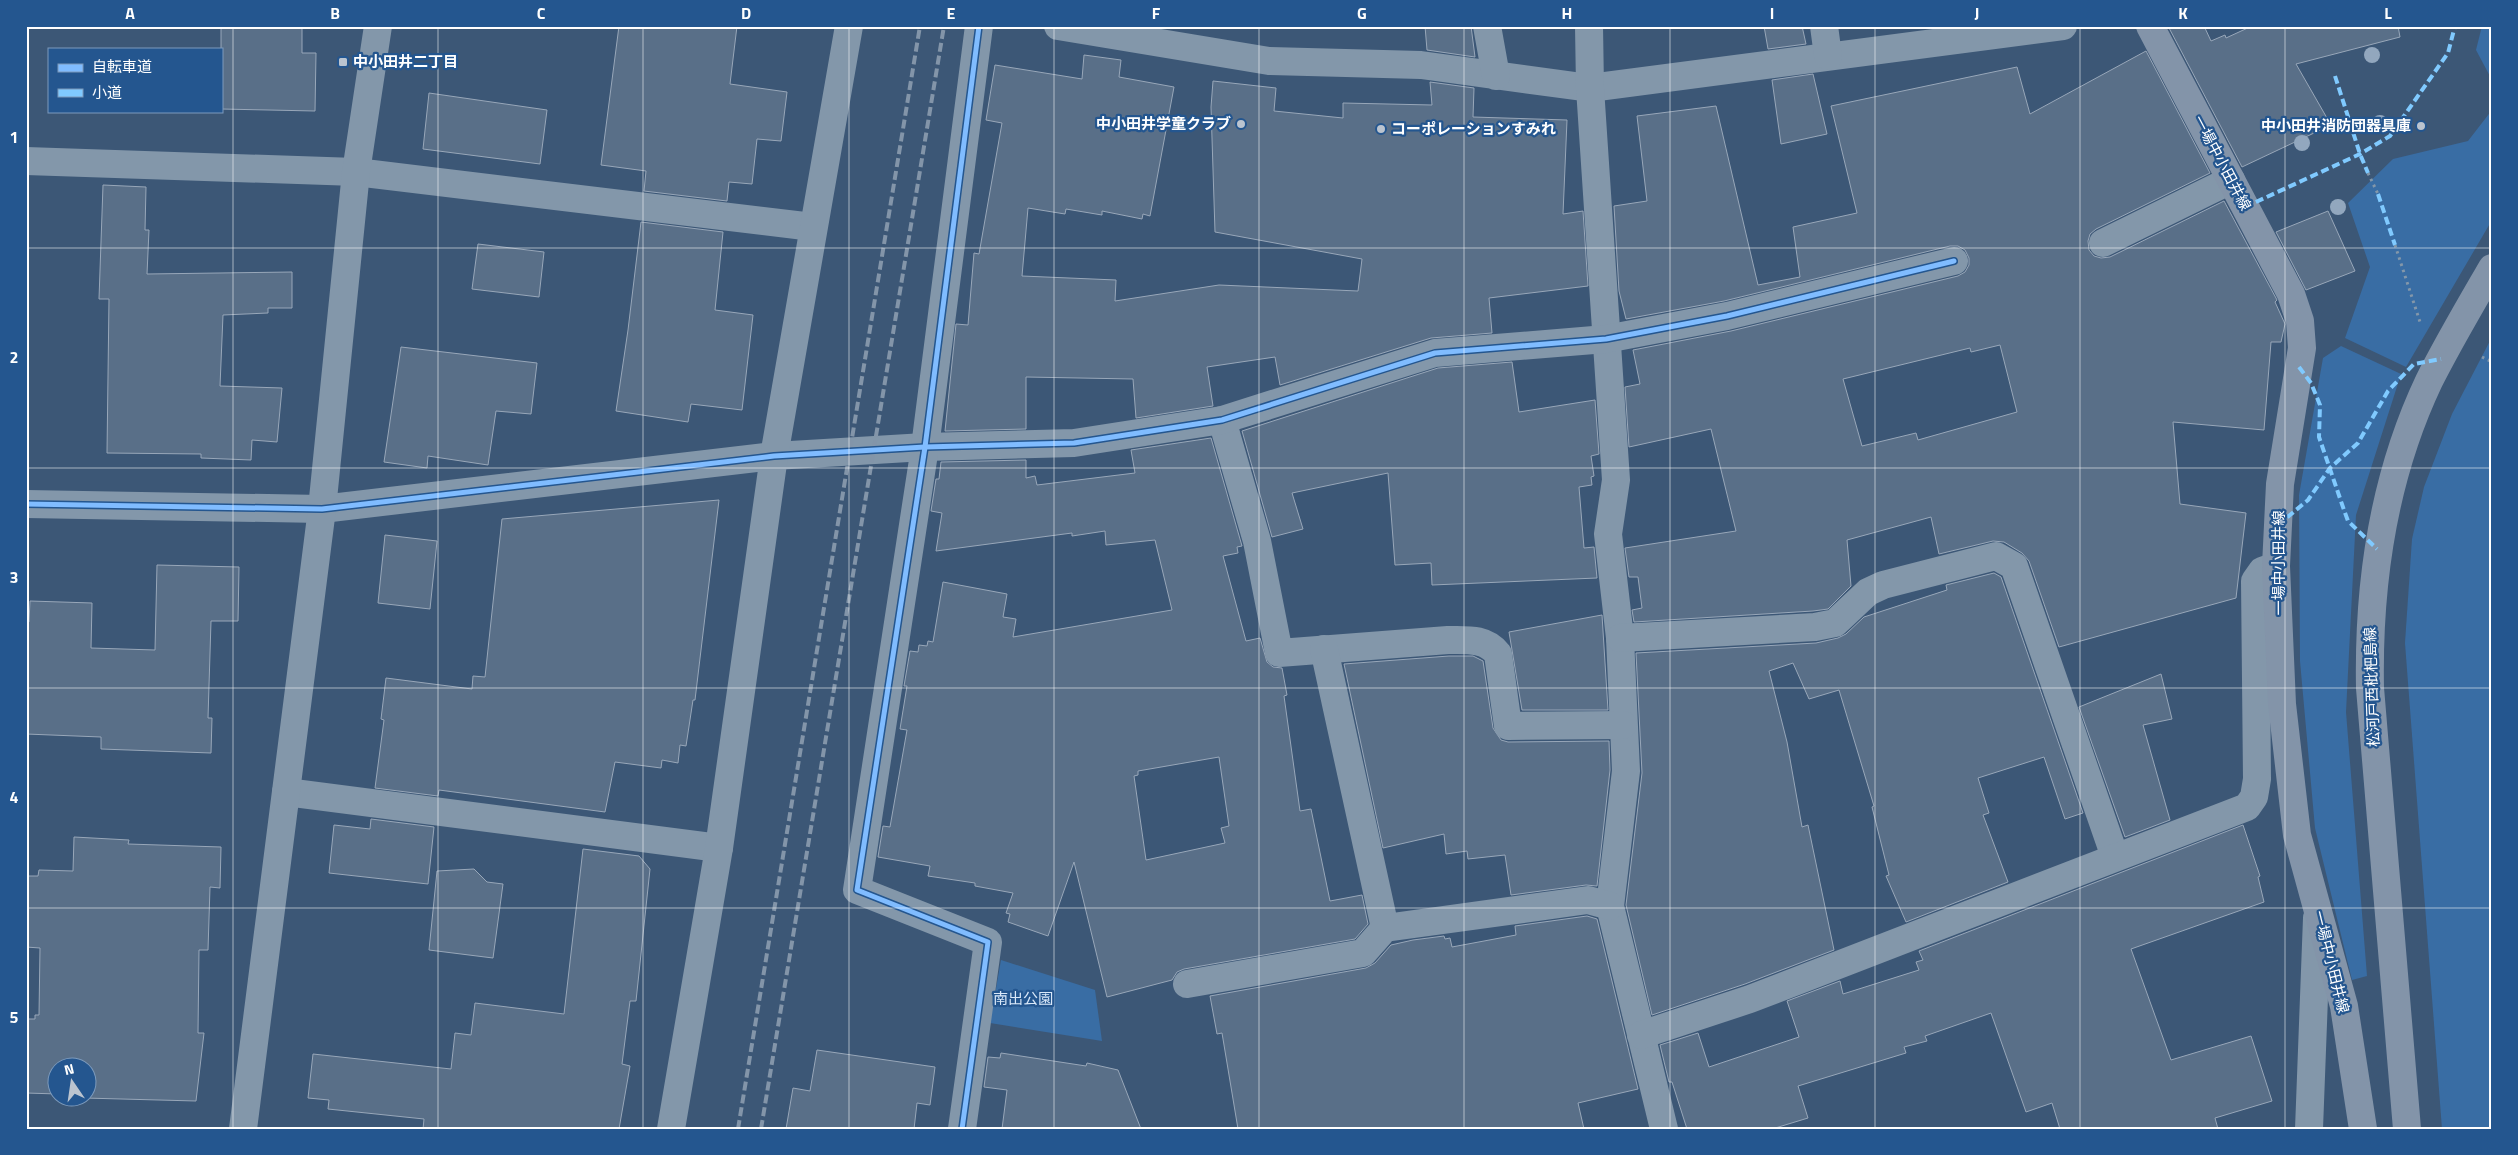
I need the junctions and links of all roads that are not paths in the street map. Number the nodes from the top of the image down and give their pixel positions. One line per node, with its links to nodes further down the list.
1 (378, 26): 14 (street)
2 (849, 26): 16 (street)
3 (979, 26): 22 (street)
4 (1058, 26): 11 (street)
5 (1487, 26): 11 (street)
6 (1589, 26): 12 (street)
7 (1824, 26): 10 (street)
8 (2063, 26): 10 (street)
9 (2150, 26): 15 (main road, 一場中小田井線)
10 (1828, 56): 12 (street)
11 (1496, 76): 12 (street)
12 (1590, 88): 20 (street)
13 (26, 161): 14 (street)
14 (356, 172): 16 (street); 25 (street)
15 (2231, 180): 17 (street); 26 (main road, 一場中小田井線)
16 (812, 227): 23 (street)
17 (2104, 243)
18 (1954, 261): 20 (street)
19 (2492, 268): 44 (main road, 松河戸西枇杷島線)
20 (1606, 339): 21 (street); 27 (street)
21 (1222, 420): 22 (street); 28 (street)
22 (925, 447): 23 (street); 40 (street)
23 (774, 456): 25 (street); 31 (street)
24 (26, 504): 25 (street)
25 (322, 509): 30 (street)
26 (2276, 566): 32 (street); 34 (main road, 一場中小田井線)
27 (1620, 638): 29 (street); 32 (street)
28 (1324, 650): 29 (street); 35 (street)
29 (1623, 725): 33 (street)
30 (286, 792): 31 (street); 38 (street)
31 (719, 848): 39 (street)
32 (2115, 857): 37 (street)
33 (1610, 906): 35 (street); 37 (street)
34 (2318, 908): 42 (street); 43 (main road, 一場中小田井線)
35 (1385, 928): 36 (street)
36 (1188, 984)
37 (1641, 1035): 41 (street)
38 (243, 1129)
39 (670, 1129)
40 (962, 1129)
41 (1664, 1129)
42 (2308, 1129)
43 (2363, 1129)
44 (2407, 1129)

